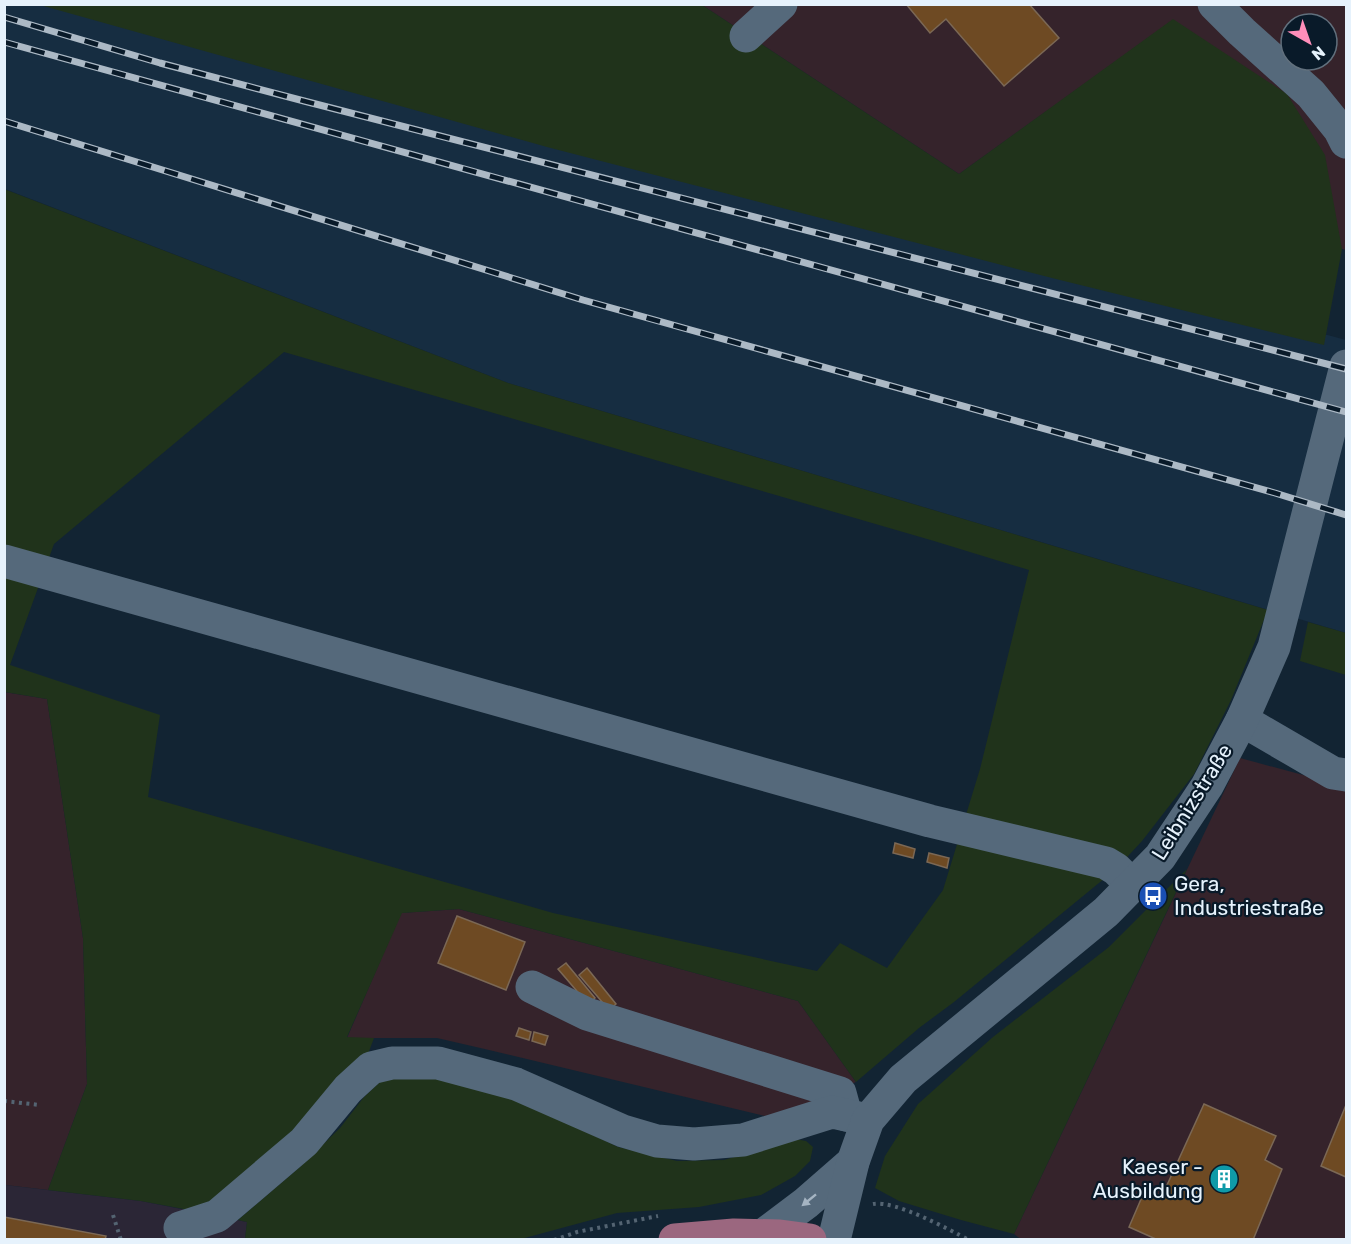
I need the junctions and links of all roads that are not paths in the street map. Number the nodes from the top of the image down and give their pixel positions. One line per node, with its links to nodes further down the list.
1 (781, 4): 3 (street)
2 (1214, 4): 4 (street)
3 (746, 36)
4 (1347, 142)
5 (1347, 366): 7 (street, Leibnizstraße)
6 (4, 561): 9 (street)
7 (1242, 720): 8 (street); 9 (street, Leibnizstraße)
8 (1347, 775)
9 (1132, 885): 11 (street, Leibnizstraße)
10 (532, 987): 11 (street)
11 (857, 1118): 12 (street, Leibnizstraße); 13 (street)
12 (853, 1162): 14 (street, Leibnizstraße, one-way to 14); 17 (street, Leibnizstraße)
13 (180, 1228)
14 (762, 1236): 15 (main road); 16 (main road)
15 (675, 1239)
16 (810, 1239)
17 (834, 1239)

